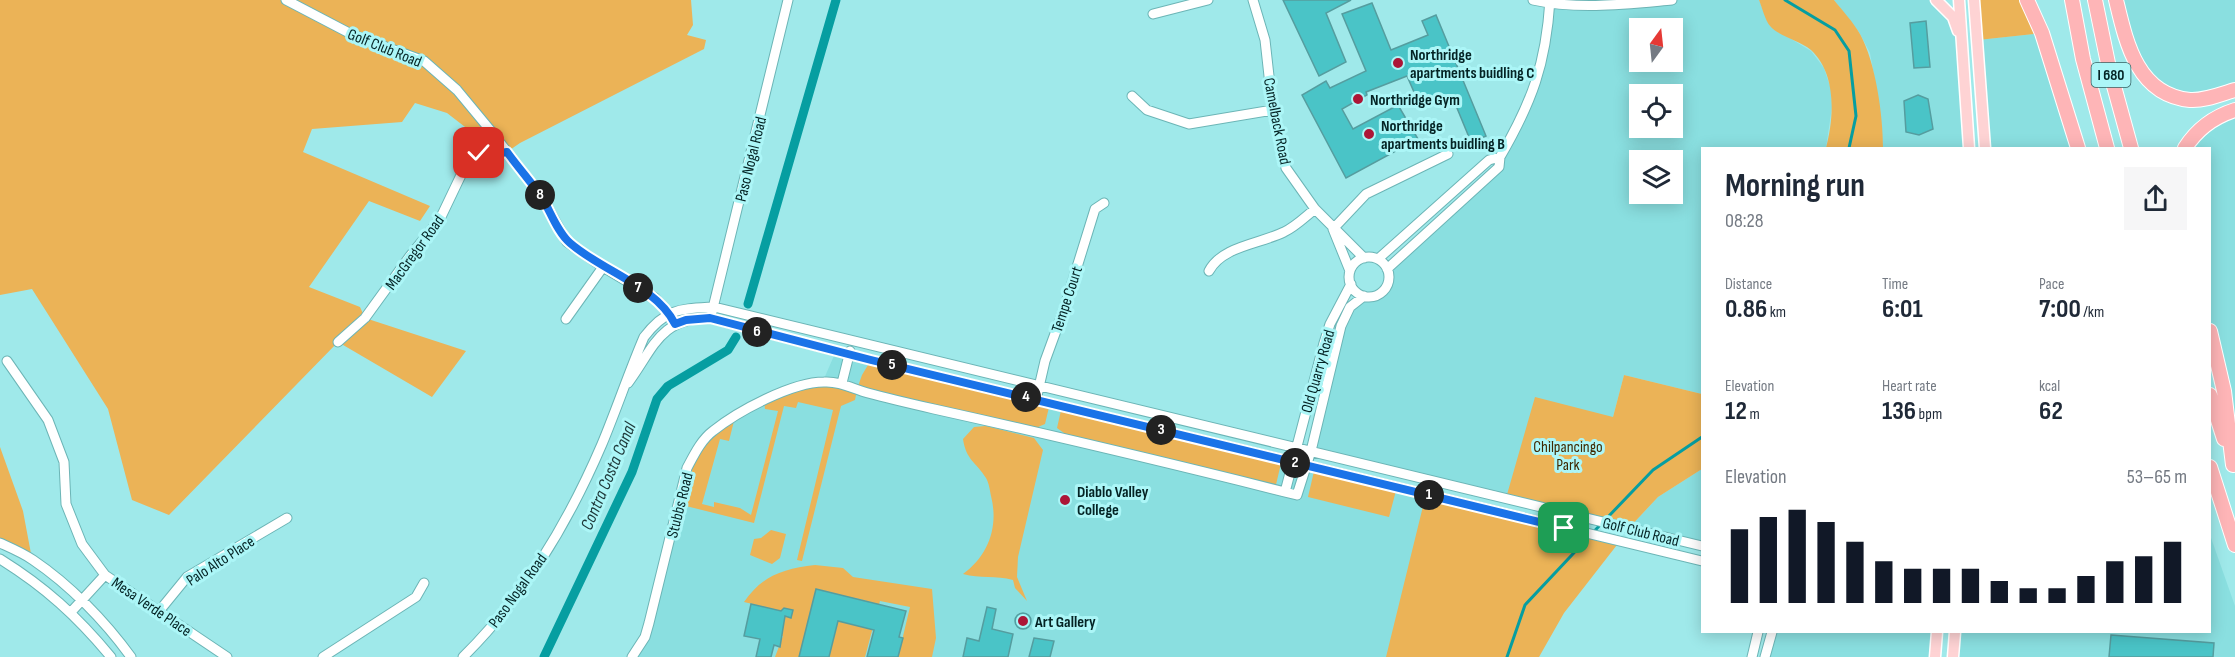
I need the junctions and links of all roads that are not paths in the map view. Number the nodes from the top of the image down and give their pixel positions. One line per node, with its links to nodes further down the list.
1 (286, 0): 21 (street, Golf Club Road)
2 (788, 0): 43 (street, Paso Nogal Road)
3 (1208, 0): 15 (street)
4 (1253, 0): 19 (street, Camelback Road)
5 (1533, 0): 14 (street)
6 (1672, 0): 14 (street)
7 (1936, 0): 16 (main road)
8 (1959, 0): 16 (main road)
9 (1974, 0): 23 (main road)
10 (2027, 0): 24 (highway)
11 (2072, 0): 25 (highway, I 680)
12 (2095, 0): 26 (highway, I 680)
13 (2116, 0): 17 (highway)
14 (1550, 2): 31 (street, Old Quarry Road)
15 (1154, 14)
16 (1963, 42): 22 (main road)
17 (2235, 90)
18 (1132, 96): 19 (street)
19 (1273, 110): 33 (street, Camelback Road)
20 (2235, 110): 27 (highway)
21 (490, 131): 28 (street, Golf Club Road); 29 (street, MacGregor Road)
22 (1969, 147)
23 (1985, 147)
24 (2078, 147)
25 (2108, 147)
26 (2132, 147)
27 (2186, 147)
28 (507, 152): 29 (street); 37 (street, Golf Club Road)
29 (479, 153): 50 (street, MacGregor Road)
30 (1448, 154): 34 (street)
31 (1500, 157): 36 (street); 38 (street, Old Quarry Road)
32 (1104, 203): 54 (street, Tempe Court)
33 (1315, 209): 34 (street, Camelback Road); 39 (street)
34 (1333, 229): 35 (street, Camelback Road); 40 (street, Camelback Road)
35 (1364, 258): 36 (street); 40 (street)
36 (1378, 260): 38 (street)
37 (603, 267): 44 (street, Golf Club Road); 46 (street)
38 (1388, 269): 42 (street, Old Quarry Road)
39 (1209, 271)
40 (1350, 271): 41 (street)
41 (1351, 284): 42 (street); 58 (street, Old Quarry Road)
42 (1364, 296): 59 (street, Old Quarry Road)
43 (714, 307): 44 (street, Golf Club Road); 45 (street, Paso Nogal Road); 49 (street, Golf Club Road)
44 (669, 312): 47 (street, Golf Club Road); 55 (street, Paso Nogal Road)
45 (710, 318): 47 (street); 51 (street, Golf Club Road)
46 (566, 319)
47 (675, 324): 55 (street, Paso Nogal Road)
48 (2211, 335): 62 (highway)
49 (853, 341): 51 (street); 54 (street, Golf Club Road)
50 (338, 342)
51 (849, 354): 53 (street); 57 (street, Golf Club Road)
52 (7, 361): 72 (street)
53 (842, 383): 64 (street, Stubbs Road); 86 (street, Stubbs Road)
54 (1040, 386): 57 (street, Tempe Court); 58 (street, Golf Club Road)
55 (625, 387): 85 (street, Paso Nogal Road)
56 (2211, 398): 62 (highway)
57 (1036, 400): 60 (street, Golf Club Road)
58 (1296, 448): 59 (street, Golf Club Road); 60 (street, Old Quarry Road)
59 (1311, 451): 61 (street, Old Quarry Road); 68 (street, Golf Club Road)
60 (1292, 462): 61 (street, Golf Club Road); 64 (street, Old Quarry Road)
61 (1305, 465): 65 (street, Old Quarry Road); 71 (street, Golf Club Road)
62 (2234, 469)
63 (2211, 470): 69 (highway)
64 (1285, 492): 65 (street, Stubbs Road)
65 (1298, 495)
66 (286, 518): 75 (street, Palo Alto Place)
67 (0, 543): 74 (street)
68 (1701, 546)
69 (2235, 546)
70 (0, 559): 76 (street)
71 (1701, 561)
72 (105, 575): 74 (street); 75 (street, Mesa Verde Place)
73 (424, 583): 84 (street)
74 (81, 600): 76 (street); 82 (street)
75 (160, 610): 83 (street, Mesa Verde Place)
76 (71, 612): 81 (street)
77 (1758, 633): 87 (street)
78 (1772, 633): 88 (street)
79 (1937, 633): 89 (main road)
80 (1955, 633): 90 (main road)
81 (111, 657)
82 (131, 657)
83 (227, 657)
84 (323, 657)
85 (464, 657)
86 (632, 657)
87 (1752, 657)
88 (1765, 657)
89 (1935, 657)
90 (1953, 657)

